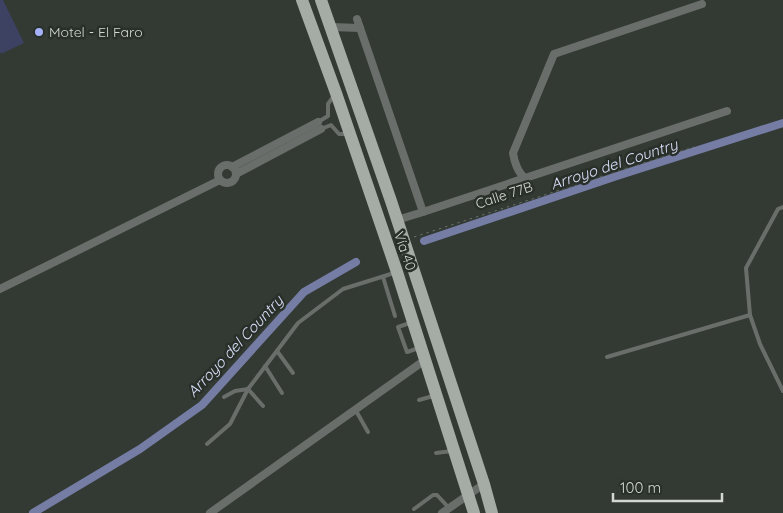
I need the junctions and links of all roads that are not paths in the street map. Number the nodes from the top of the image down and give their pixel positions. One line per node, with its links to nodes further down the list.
1 (302, 0): 7 (highway, Vía 40)
2 (321, 0): 5 (highway, Vía 40)
3 (702, 4): 15 (street)
4 (357, 19): 6 (street)
5 (335, 27): 6 (street); 7 (highway); 17 (highway, Vía 40)
6 (360, 28): 20 (street)
7 (314, 32): 8 (highway, Vía 40)
8 (336, 93): 10 (lane); 13 (highway, Vía 40)
9 (727, 111): 15 (street)
10 (328, 116): 11 (lane); 12 (lane)
11 (330, 125): 12 (lane); 13 (lane)
12 (319, 126): 14 (street)
13 (350, 134): 18 (highway, Vía 40)
14 (234, 171): 16 (street); 16 (street)
15 (525, 178): 20 (street)
16 (220, 180): 24 (street)
17 (391, 201): 18 (highway); 21 (highway, Vía 40)
18 (374, 206): 22 (highway, Vía 40)
19 (783, 207): 25 (lane)
20 (423, 212): 21 (street)
21 (401, 219): 40 (highway, Vía 40)
22 (396, 272): 23 (lane); 28 (highway, Vía 40)
23 (383, 277): 26 (lane); 27 (lane)
24 (0, 289)
25 (750, 315): 29 (lane); 33 (lane)
26 (395, 316)
27 (277, 351): 30 (lane); 31 (lane)
28 (423, 354): 35 (highway, Vía 40); 39 (street)
29 (607, 357)
30 (265, 366): 32 (lane); 34 (lane)
31 (293, 373)
32 (248, 389): 36 (lane); 38 (lane); 43 (lane)
33 (783, 391)
34 (282, 393)
35 (436, 395): 37 (lane); 41 (highway, Vía 40)
36 (224, 398)
37 (419, 400)
38 (263, 406)
39 (355, 410): 42 (lane); 48 (street)
40 (460, 411): 41 (highway); 46 (highway, Vía 40)
41 (444, 416): 44 (highway, Vía 40)
42 (368, 432)
43 (207, 444)
44 (455, 451): 45 (lane); 47 (highway, Vía 40)
45 (436, 453)
46 (484, 484): 47 (street); 54 (highway, Vía 40)
47 (469, 494): 50 (street); 53 (highway, Vía 40)
48 (221, 505): 51 (street); 52 (street)
49 (414, 509): 50 (lane)
50 (445, 511)
51 (210, 513)
52 (227, 513)
53 (474, 513)
54 (492, 513)

